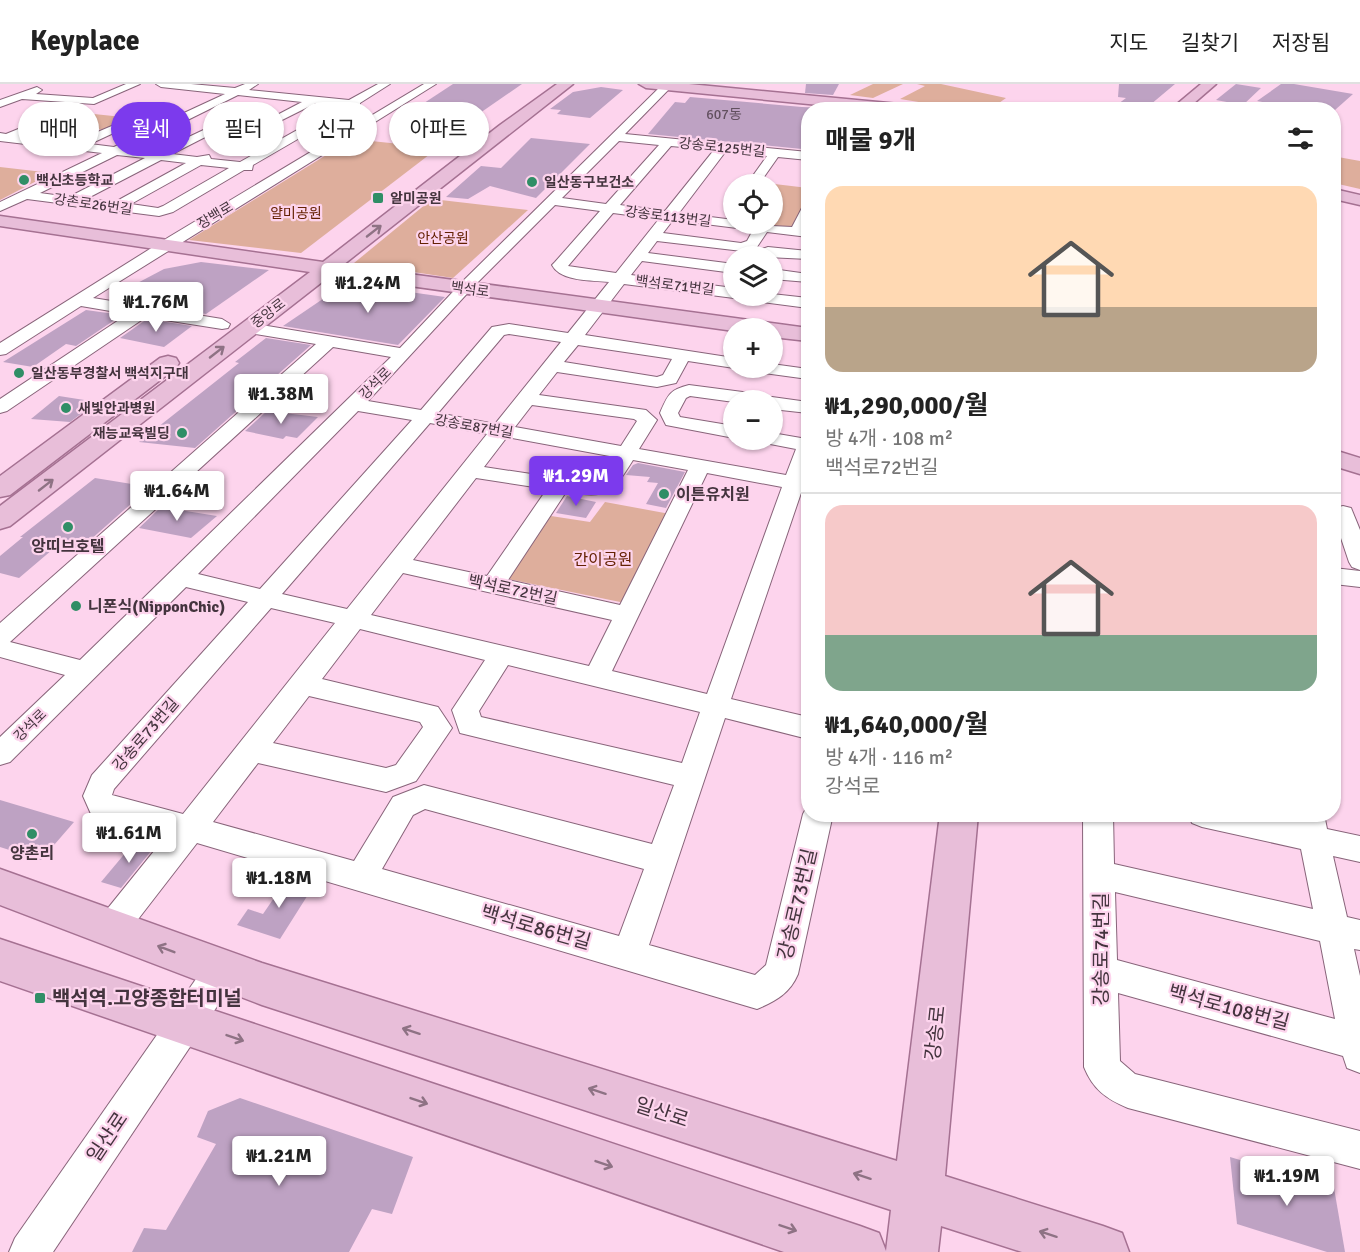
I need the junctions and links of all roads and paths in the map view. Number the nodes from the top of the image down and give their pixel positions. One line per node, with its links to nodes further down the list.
1 (135, 84): 16 (street)
2 (161, 84): 3 (street)
3 (168, 84): 14 (street); 17 (street)
4 (253, 84): 15 (street, 강촌로26번길)
5 (431, 84): 26 (street, 장백로)
6 (539, 84): 59 (main road)
7 (566, 84): 72 (main road, 중앙로, one-way to 7)
8 (646, 84): 10 (main road)
9 (1209, 84): 28 (main road)
10 (668, 85): 27 (main road); 37 (street, 강석로)
11 (53, 86): 16 (street); 18 (street)
12 (353, 87): 13 (street)
13 (380, 87): 25 (street)
14 (201, 88): 15 (street); 19 (street)
15 (237, 92): 20 (street); 33 (street, 강촌로26번길)
16 (115, 93): 18 (street)
17 (149, 93)
18 (21, 96): 29 (street)
19 (183, 96)
20 (276, 96): 21 (street); 22 (street)
21 (314, 100): 23 (street); 24 (street)
22 (263, 102)
23 (310, 102)
24 (332, 102)
25 (354, 102)
26 (402, 102)
27 (839, 102)
28 (1187, 102)
29 (0, 104): 30 (street)
30 (18, 106)
31 (296, 109): 34 (street)
32 (389, 110): 49 (street, 장백로)
33 (191, 114)
34 (296, 132)
35 (18, 133): 38 (street)
36 (296, 136): 48 (street)
37 (617, 136): 40 (street, 강송로125번길); 56 (street, 강석로)
38 (3, 139): 39 (street)
39 (18, 140)
40 (668, 142): 41 (street, 강송로125번길); 50 (street, 강송로125번길)
41 (723, 147): 43 (street, 강송로125번길); 61 (street, 백석로71번길)
42 (111, 153): 52 (street, 강촌로26번길)
43 (775, 153): 44 (street, 강송로125번길); 51 (street, 강송로125번길)
44 (801, 155)
45 (160, 156): 47 (street); 55 (street)
46 (209, 156): 47 (street)
47 (200, 161): 48 (street); 58 (street)
48 (243, 166): 49 (street); 58 (street, 강촌로26번길)
49 (286, 172): 68 (street, 장백로)
50 (642, 173): 60 (street, 강송로113번길)
51 (760, 174)
52 (26, 195): 55 (street, 강촌로26번길); 57 (street, 강촌로26번길)
53 (1341, 196): 54 (main road)
54 (1360, 200)
55 (71, 201): 58 (street, 강촌로26번길)
56 (552, 201): 60 (street, 강송로113번길); 78 (street, 강석로)
57 (0, 207)
58 (116, 207)
59 (378, 208)
60 (609, 209): 61 (street, 강송로113번길); 77 (street, 강송로113번길)
61 (669, 216): 62 (street, 강송로113번길); 67 (street, 백석로71번길)
62 (723, 219)
63 (0, 220): 68 (main road, 백석로)
64 (783, 231): 65 (street, 강송로113번길)
65 (801, 233)
66 (758, 234): 67 (street)
67 (654, 236): 71 (street, 백석로71번길)
68 (168, 244): 73 (main road, 백석로); 81 (street, 장백로)
69 (783, 254): 70 (street)
70 (801, 255)
71 (639, 256): 74 (street, 백석로71번길); 77 (street, 백석로71번길)
72 (324, 258): 73 (main road, 백석로); 78 (main road, 백석로); 87 (main road, 중앙로)
73 (300, 263): 86 (main road, 중앙로)
74 (723, 269)
75 (783, 275): 76 (street)
76 (801, 277)
77 (621, 279): 79 (street, 백석로71번길); 83 (street, 백석로71번길)
78 (463, 288): 83 (main road, 백석로); 93 (street, 강석로)
79 (723, 291)
80 (783, 300): 82 (street)
81 (79, 301): 84 (street); 92 (street, 장백로)
82 (801, 302)
83 (600, 306): 85 (main road, 백석로); 90 (street)
84 (142, 312): 86 (street); 103 (street)
85 (723, 323)
86 (222, 324): 117 (main road, 중앙로)
87 (249, 328): 91 (street); 120 (main road, 중앙로, one-way to 87)
88 (783, 332): 89 (main road)
89 (801, 334)
90 (575, 338): 94 (street); 96 (street); 105 (street, 강송로87번길)
91 (329, 342): 93 (street); 130 (street)
92 (0, 350)
93 (404, 354): 101 (street, 강석로)
94 (684, 355): 95 (street); 96 (street)
95 (723, 361)
96 (553, 366): 100 (street)
97 (783, 371): 98 (street)
98 (801, 373)
99 (723, 395): 106 (street)
100 (527, 399): 107 (street); 110 (street)
101 (353, 404): 105 (street, 강송로87번길); 124 (street, 강석로)
102 (783, 405): 104 (street)
103 (0, 407)
104 (801, 407)
105 (425, 417): 107 (street, 강송로87번길); 118 (street, 강송로87번길)
106 (723, 430)
107 (502, 431): 110 (street, 강송로87번길); 114 (street)
108 (783, 441): 109 (street)
109 (801, 443)
110 (625, 453): 112 (street, 강송로87번길); 115 (street)
111 (1341, 460): 113 (main road)
112 (700, 466): 116 (street, 강송로87번길); 128 (street)
113 (1360, 466)
114 (470, 471): 115 (street); 122 (street)
115 (561, 484): 126 (street)
116 (801, 484): 136 (street)
117 (0, 489)
118 (354, 498): 127 (street, 강송로73번길)
119 (1345, 513): 121 (street)
120 (0, 520)
121 (1360, 562)
122 (398, 564): 126 (street, 백석로72번길); 129 (street)
123 (1341, 577): 125 (street)
124 (181, 578): 127 (street); 133 (street, 강석로)
125 (1360, 579)
126 (493, 585): 128 (street, 백석로72번길)
127 (265, 598): 129 (street); 146 (street, 강송로73번길)
128 (627, 615): 134 (street)
129 (354, 620): 132 (street); 135 (street)
130 (0, 637)
131 (0, 648): 133 (street)
132 (502, 654): 134 (street); 140 (street)
133 (85, 671): 139 (street, 강석로)
134 (597, 676): 136 (street)
135 (303, 685): 138 (street); 138 (street)
136 (717, 704): 137 (street); 140 (street)
137 (801, 726)
138 (252, 750): 146 (street)
139 (0, 754)
140 (691, 777): 148 (street)
141 (816, 822): 154 (street, 강송로73번길)
142 (958, 822): 161 (main road, 강송로)
143 (1098, 822): 150 (street, 강송로74번길)
144 (1267, 822): 145 (street)
145 (1311, 827): 147 (street); 153 (street, 백석로108번길)
146 (190, 828): 149 (street); 152 (street)
147 (1360, 849)
148 (662, 860): 149 (street); 154 (street)
149 (354, 875): 154 (street, 백석로86번길)
150 (1100, 875): 153 (street); 157 (street, 강송로74번길)
151 (0, 887): 152 (main road, 일산로)
152 (111, 928): 156 (main road, 일산로, one-way to 152)
153 (1346, 931): 159 (street, 백석로108번길)
154 (629, 954)
155 (0, 960): 158 (main road)
156 (222, 970): 158 (street, 일산로); 161 (main road, 일산로, one-way to 156)
157 (1100, 972): 159 (street, 백석로108번길); 160 (street, 강송로74번길)
158 (186, 1023): 162 (street, 일산로); 163 (main road, one-way to 163)
159 (1359, 1047)
160 (1360, 1150)
161 (918, 1193): 164 (main road, 강송로); 165 (main road, 일산로, one-way to 161)
162 (29, 1252)
163 (860, 1252)
164 (912, 1252)
165 (1103, 1252)

